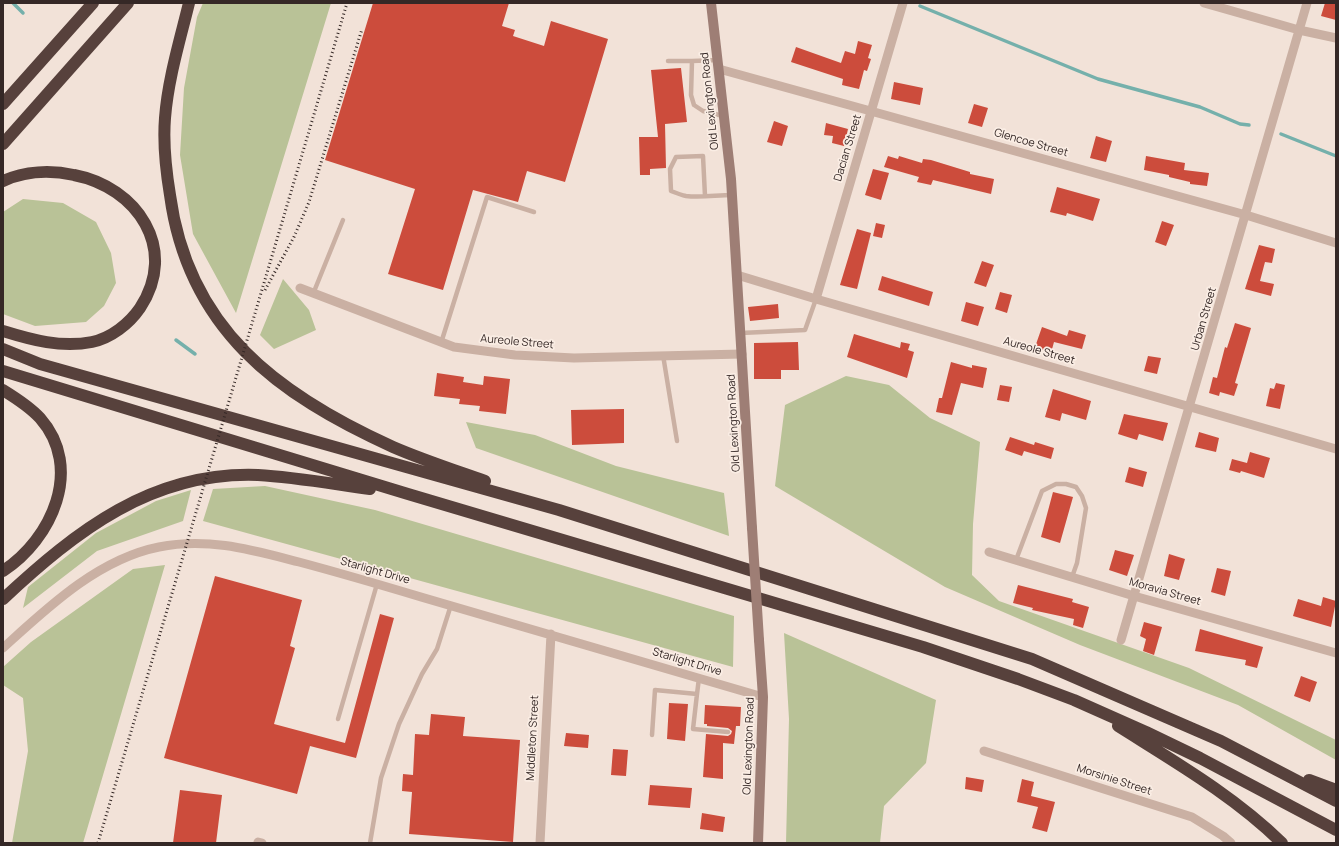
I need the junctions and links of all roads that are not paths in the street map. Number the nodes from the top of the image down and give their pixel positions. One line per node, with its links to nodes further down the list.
1 (93, 3): 13 (highway)
2 (128, 3): 16 (highway)
3 (189, 3): 40 (highway)
4 (712, 3): 12 (main road, Old Lexington Road)
5 (903, 3): 14 (street, Dacian Street)
6 (1204, 3): 8 (street)
7 (1307, 3): 8 (street, Urban Street)
8 (1299, 30): 9 (street); 21 (street, Urban Street)
9 (1336, 38)
10 (668, 61): 11 (lane)
11 (692, 61): 12 (lane); 15 (lane)
12 (718, 64): 14 (street, Glencoe Street); 15 (main road, Old Lexington Road)
13 (3, 104)
14 (872, 111): 21 (street, Glencoe Street); 27 (street, Dacian Street)
15 (724, 116): 18 (main road, Old Lexington Road)
16 (3, 144)
17 (3, 181): 28 (highway)
18 (732, 195): 19 (lane); 24 (main road, Old Lexington Road)
19 (705, 196): 19 (lane)
20 (534, 212): 30 (lane)
21 (1246, 215): 23 (street, Glencoe Street); 36 (street, Urban Street)
22 (343, 220): 26 (lane)
23 (1336, 243)
24 (737, 275): 27 (street, Aureole Street); 29 (main road, Old Lexington Road)
25 (300, 288): 26 (street, Aureole Street)
26 (313, 294): 30 (street, Aureole Street)
27 (816, 299): 29 (lane); 36 (street, Aureole Street)
28 (3, 331)
29 (741, 333): 32 (main road, Old Lexington Road)
30 (441, 343): 33 (street, Aureole Street)
31 (3, 349): 40 (highway)
32 (742, 354): 33 (street, Aureole Street); 55 (main road, Old Lexington Road, bridge)
33 (663, 355): 37 (lane)
34 (3, 371): 39 (highway)
35 (3, 390): 43 (highway)
36 (1190, 408): 38 (street, Aureole Street); 46 (street, Urban Street)
37 (677, 442)
38 (1336, 449)
39 (408, 494): 47 (highway); 56 (highway)
40 (559, 510): 61 (highway)
41 (989, 552): 42 (street, Moravia Street)
42 (1016, 560): 44 (street, Moravia Street); 44 (lane)
43 (3, 571)
44 (1072, 577): 46 (street, Moravia Street)
45 (377, 584): 48 (street, Starlight Drive); 51 (street, Starlight Drive); 57 (lane)
46 (1134, 596): 50 (street, Urban Street); 52 (street, Moravia Street)
47 (3, 599)
48 (451, 605): 49 (street, Starlight Drive); 65 (lane)
49 (551, 634): 53 (street, Starlight Drive); 66 (street, Middleton Street)
50 (1121, 640)
51 (3, 648)
52 (1336, 653)
53 (699, 678): 54 (lane); 55 (street, Starlight Drive)
54 (697, 694): 58 (lane); 59 (lane)
55 (763, 697): 67 (main road, Old Lexington Road)
56 (1074, 700): 64 (highway); 69 (highway)
57 (338, 719)
58 (728, 732)
59 (652, 735)
60 (984, 751): 68 (street, Morsinie Street)
61 (1268, 765): 62 (highway); 63 (highway)
62 (1336, 790)
63 (1336, 802)
64 (1336, 830)
65 (370, 843)
66 (540, 843)
67 (758, 843)
68 (1231, 843)
69 (1282, 843)

